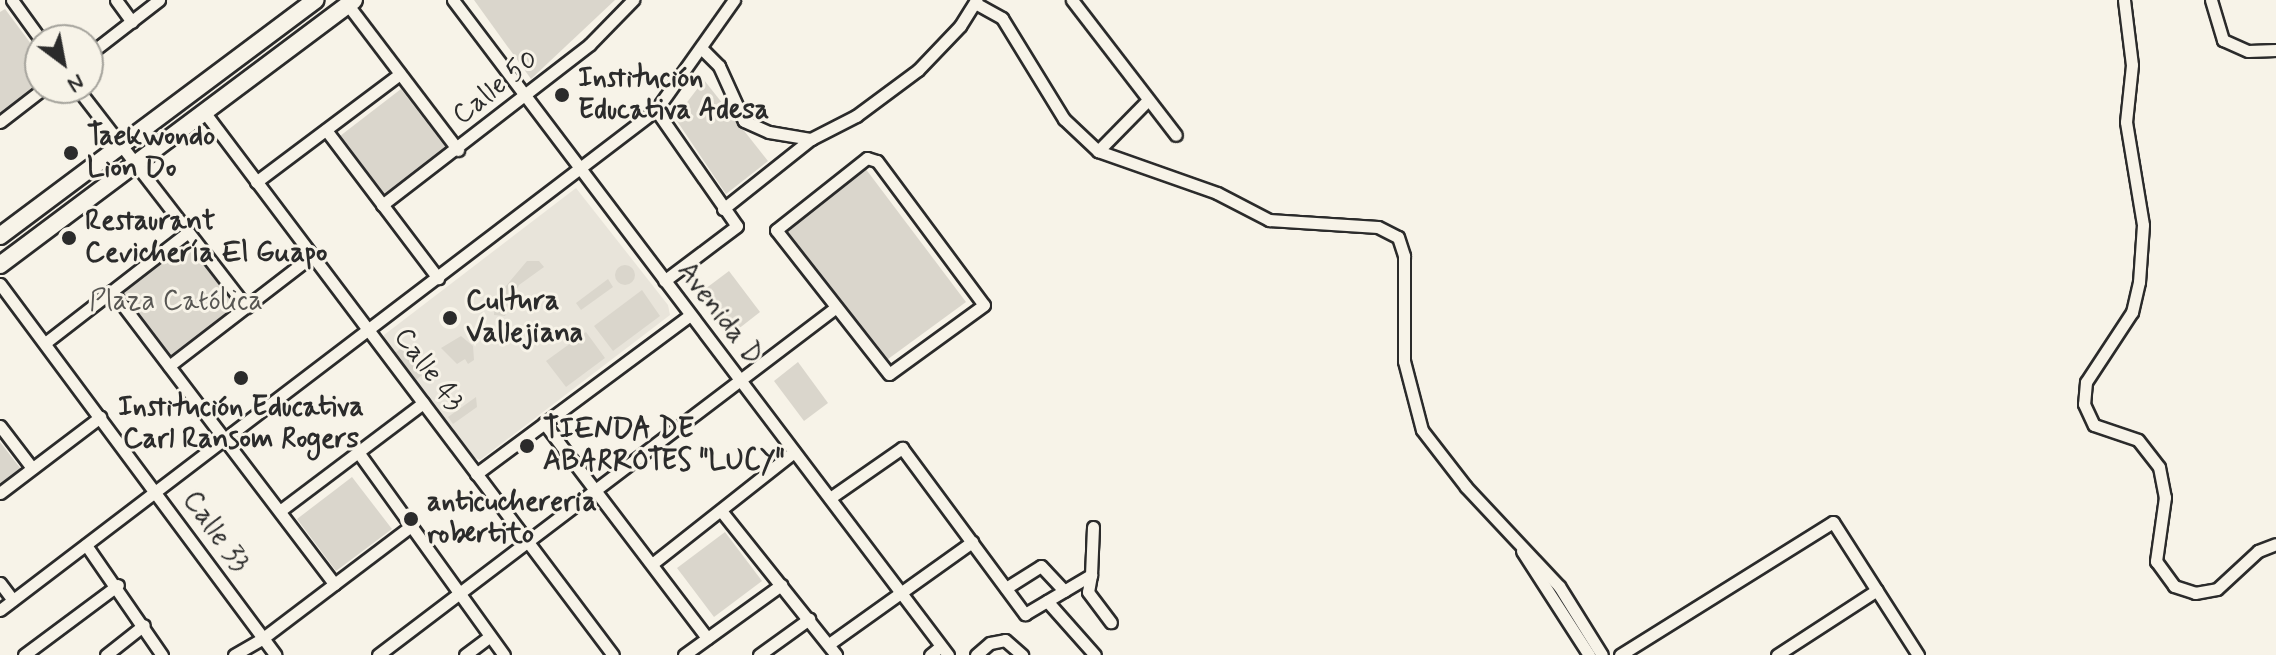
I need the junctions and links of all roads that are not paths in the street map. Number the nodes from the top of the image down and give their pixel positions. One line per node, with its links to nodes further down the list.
1 (5, 0): 14 (street)
2 (12, 0): 16 (street)
3 (116, 0): 15 (street)
4 (159, 0): 15 (street)
5 (315, 0): 31 (main road)
6 (453, 0): 21 (street, Avenida D)
7 (633, 0): 21 (street, Calle 50)
8 (734, 0): 18 (street)
9 (1072, 0): 22 (street)
10 (2124, 0): 74 (street)
11 (2211, 0): 19 (street)
12 (975, 1): 30 (street); 33 (street)
13 (351, 2): 20 (street); 26 (main road)
14 (0, 4)
15 (132, 22): 17 (street)
16 (29, 24)
17 (104, 43)
18 (702, 49): 25 (street); 30 (street)
19 (2276, 50)
20 (400, 74): 28 (street); 32 (street)
21 (526, 94): 32 (street, Calle 50); 35 (street, Avenida D)
22 (1148, 100): 29 (street); 33 (street)
23 (24, 103): 27 (street)
24 (90, 104): 31 (street)
25 (656, 110): 35 (street); 38 (street)
26 (205, 113): 34 (main road); 36 (street, Calle 43)
27 (0, 122)
28 (326, 130): 36 (street); 37 (street)
29 (1176, 135)
30 (811, 139): 38 (street)
31 (122, 145): 34 (street); 40 (main road)
32 (458, 150): 37 (street, Calle 50)
33 (1098, 151): 71 (street)
34 (135, 165): 39 (street); 42 (main road)
35 (579, 168): 43 (street); 44 (street, Avenida D)
36 (256, 182): 41 (street, Calle 43)
37 (382, 205): 43 (street)
38 (723, 209): 44 (street)
39 (188, 232): 46 (street); 47 (street)
40 (0, 236)
41 (312, 256): 47 (street); 50 (street, Calle 43)
42 (0, 265)
43 (438, 278): 50 (street)
44 (664, 281): 49 (street, Avenida D)
45 (0, 284): 51 (street, Calle 33)
46 (112, 291): 51 (street); 52 (street)
47 (246, 307): 52 (street)
48 (835, 308): 48 (street); 53 (street)
49 (690, 315): 53 (street, Avenida D); 56 (street)
50 (369, 331): 54 (street, Calle 43); 58 (street)
51 (45, 343): 55 (street, Calle 33)
52 (169, 366): 58 (street)
53 (742, 384): 60 (street, Avenida D); 64 (street)
54 (423, 403): 59 (street); 62 (street, Calle 43)
55 (100, 417): 61 (street); 63 (street, Calle 33)
56 (544, 423): 62 (street); 64 (street)
57 (0, 426): 61 (street)
58 (225, 438): 63 (street); 67 (street)
59 (358, 452): 67 (street); 69 (street)
60 (794, 452): 66 (street, Avenida D); 68 (street)
61 (32, 468): 65 (street)
62 (476, 474): 73 (street, Calle 43)
63 (156, 492): 75 (street); 94 (street, Calle 33)
64 (597, 492): 73 (street); 76 (street)
65 (0, 493)
66 (830, 498): 72 (street); 85 (street, Avenida D)
67 (281, 510): 79 (street)
68 (722, 512): 76 (street); 81 (street)
69 (411, 526): 79 (street); 86 (street)
70 (1093, 527): 77 (street)
71 (1515, 540): 112 (street); 113 (street)
72 (972, 542): 82 (street); 85 (street)
73 (528, 543): 86 (street); 106 (street, Calle 43)
74 (2276, 544)
75 (86, 545): 80 (street); 87 (street)
76 (652, 564): 95 (street)
77 (1091, 575): 84 (street); 91 (street)
78 (0, 583): 87 (street)
79 (334, 584): 94 (street)
80 (118, 585): 92 (street); 98 (street)
81 (781, 585): 90 (street); 95 (street)
82 (1006, 588): 84 (street); 88 (street)
83 (1877, 590): 114 (street); 115 (street); 116 (street)
84 (1064, 591): 88 (street)
85 (898, 593): 96 (street); 97 (street, Avenida D)
86 (460, 594): 93 (street); 103 (street)
87 (13, 600): 89 (street)
88 (1047, 601): 111 (street)
89 (0, 610)
90 (809, 619): 96 (street); 108 (street)
91 (1111, 622)
92 (144, 625): 99 (street); 100 (street)
93 (490, 636): 104 (street); 105 (street)
94 (263, 638): 101 (street); 102 (street, Calle 33)
95 (707, 638): 107 (street)
96 (832, 650)
97 (940, 652)
98 (24, 655)
99 (106, 655)
100 (162, 655)
101 (234, 655)
102 (276, 655)
103 (378, 655)
104 (465, 655)
105 (504, 655)
106 (613, 655)
107 (684, 655)
108 (759, 655)
109 (976, 655): 110 (street)
110 (1022, 655)
111 (1095, 655)
112 (1589, 655)
113 (1602, 655)
114 (1620, 655)
115 (1777, 655)
116 (1918, 655)

